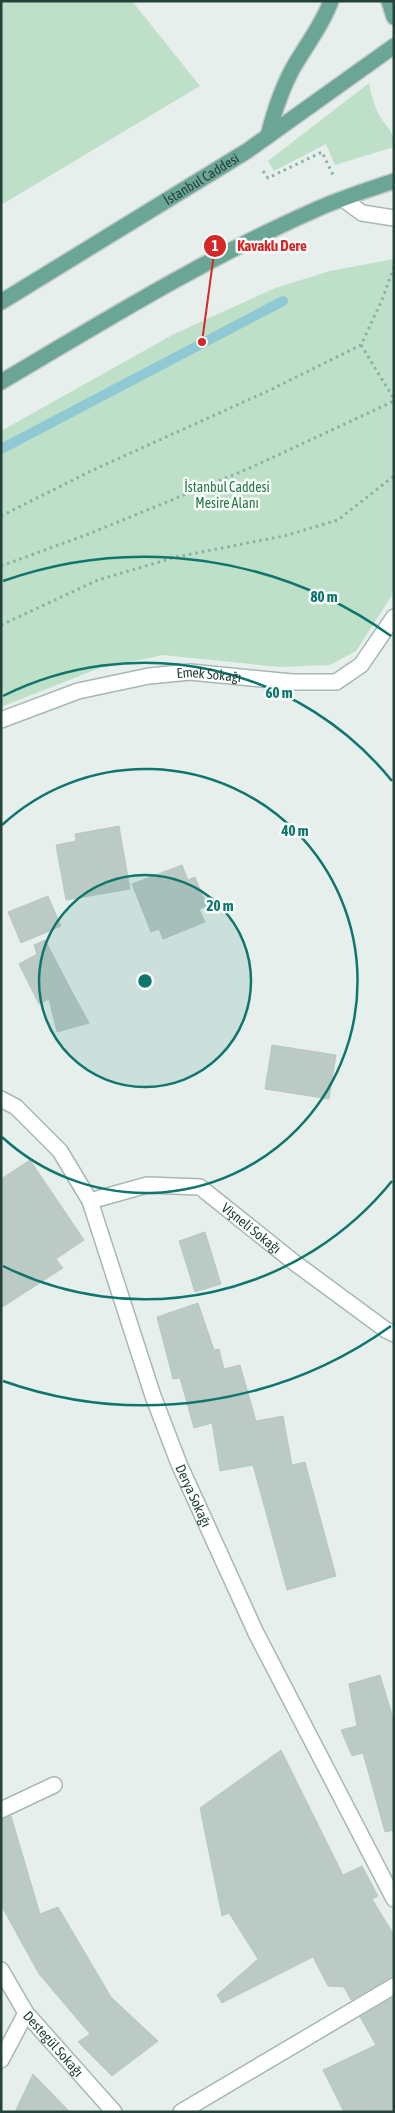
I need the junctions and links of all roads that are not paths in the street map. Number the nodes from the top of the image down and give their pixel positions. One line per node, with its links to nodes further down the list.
1 (331, 1): 5 (main road)
2 (389, 1): 3 (main road)
3 (394, 17)
4 (394, 46): 5 (main road, İstanbul Caddesi)
5 (268, 136): 9 (main road, İstanbul Caddesi)
6 (394, 181): 7 (main road)
7 (344, 199): 8 (street); 10 (main road)
8 (394, 218)
9 (1, 302)
10 (1, 382)
11 (394, 617): 12 (street, Emek Sokağı)
12 (1, 720)
13 (1, 1099): 14 (street, Derya Sokağı)
14 (90, 1201): 15 (street, Vişneli Sokağı); 18 (street, Derya Sokağı)
15 (394, 1334)
16 (54, 1785): 17 (street)
17 (1, 1810)
18 (394, 1899)
19 (1, 1970): 21 (street, Destegül Sokağı)
20 (394, 1986): 24 (street)
21 (26, 2013): 22 (street); 23 (street, Destegül Sokağı)
22 (1, 2060)
23 (114, 2112)
24 (181, 2112)

